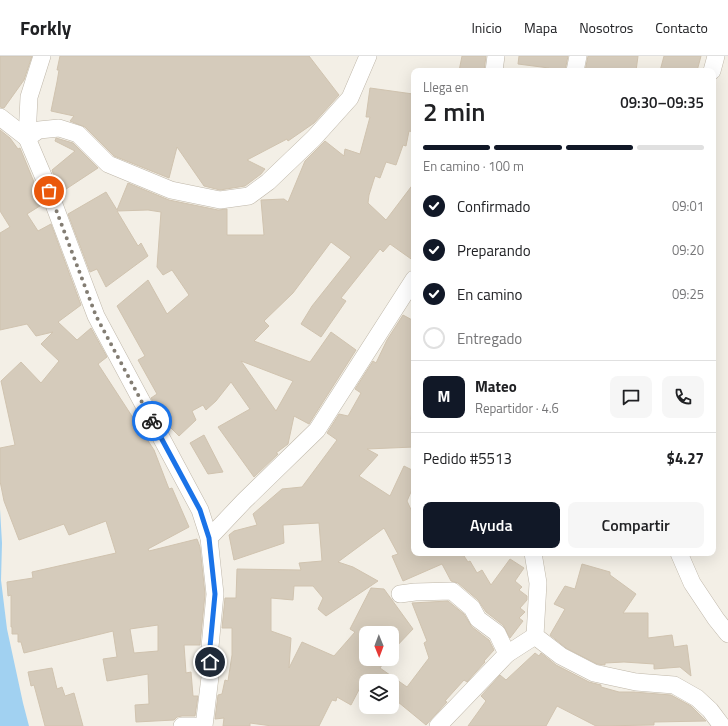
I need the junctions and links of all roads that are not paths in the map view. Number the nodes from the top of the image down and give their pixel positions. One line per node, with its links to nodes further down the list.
1 (42, 56): 10 (street)
2 (368, 56): 10 (street)
3 (496, 56): 6 (street)
4 (578, 56): 7 (street)
5 (716, 56): 8 (street)
6 (494, 68)
7 (576, 68)
8 (713, 68)
9 (0, 117): 10 (street)
10 (27, 138): 12 (street)
11 (411, 284): 12 (street)
12 (209, 538): 21 (street)
13 (534, 556): 17 (street)
14 (680, 556): 16 (street)
15 (400, 594): 18 (street)
16 (728, 634)
17 (535, 636): 18 (street); 23 (street)
18 (507, 654): 22 (street)
19 (182, 726): 20 (street)
20 (194, 726)
21 (204, 726)
22 (438, 726)
23 (722, 726)

